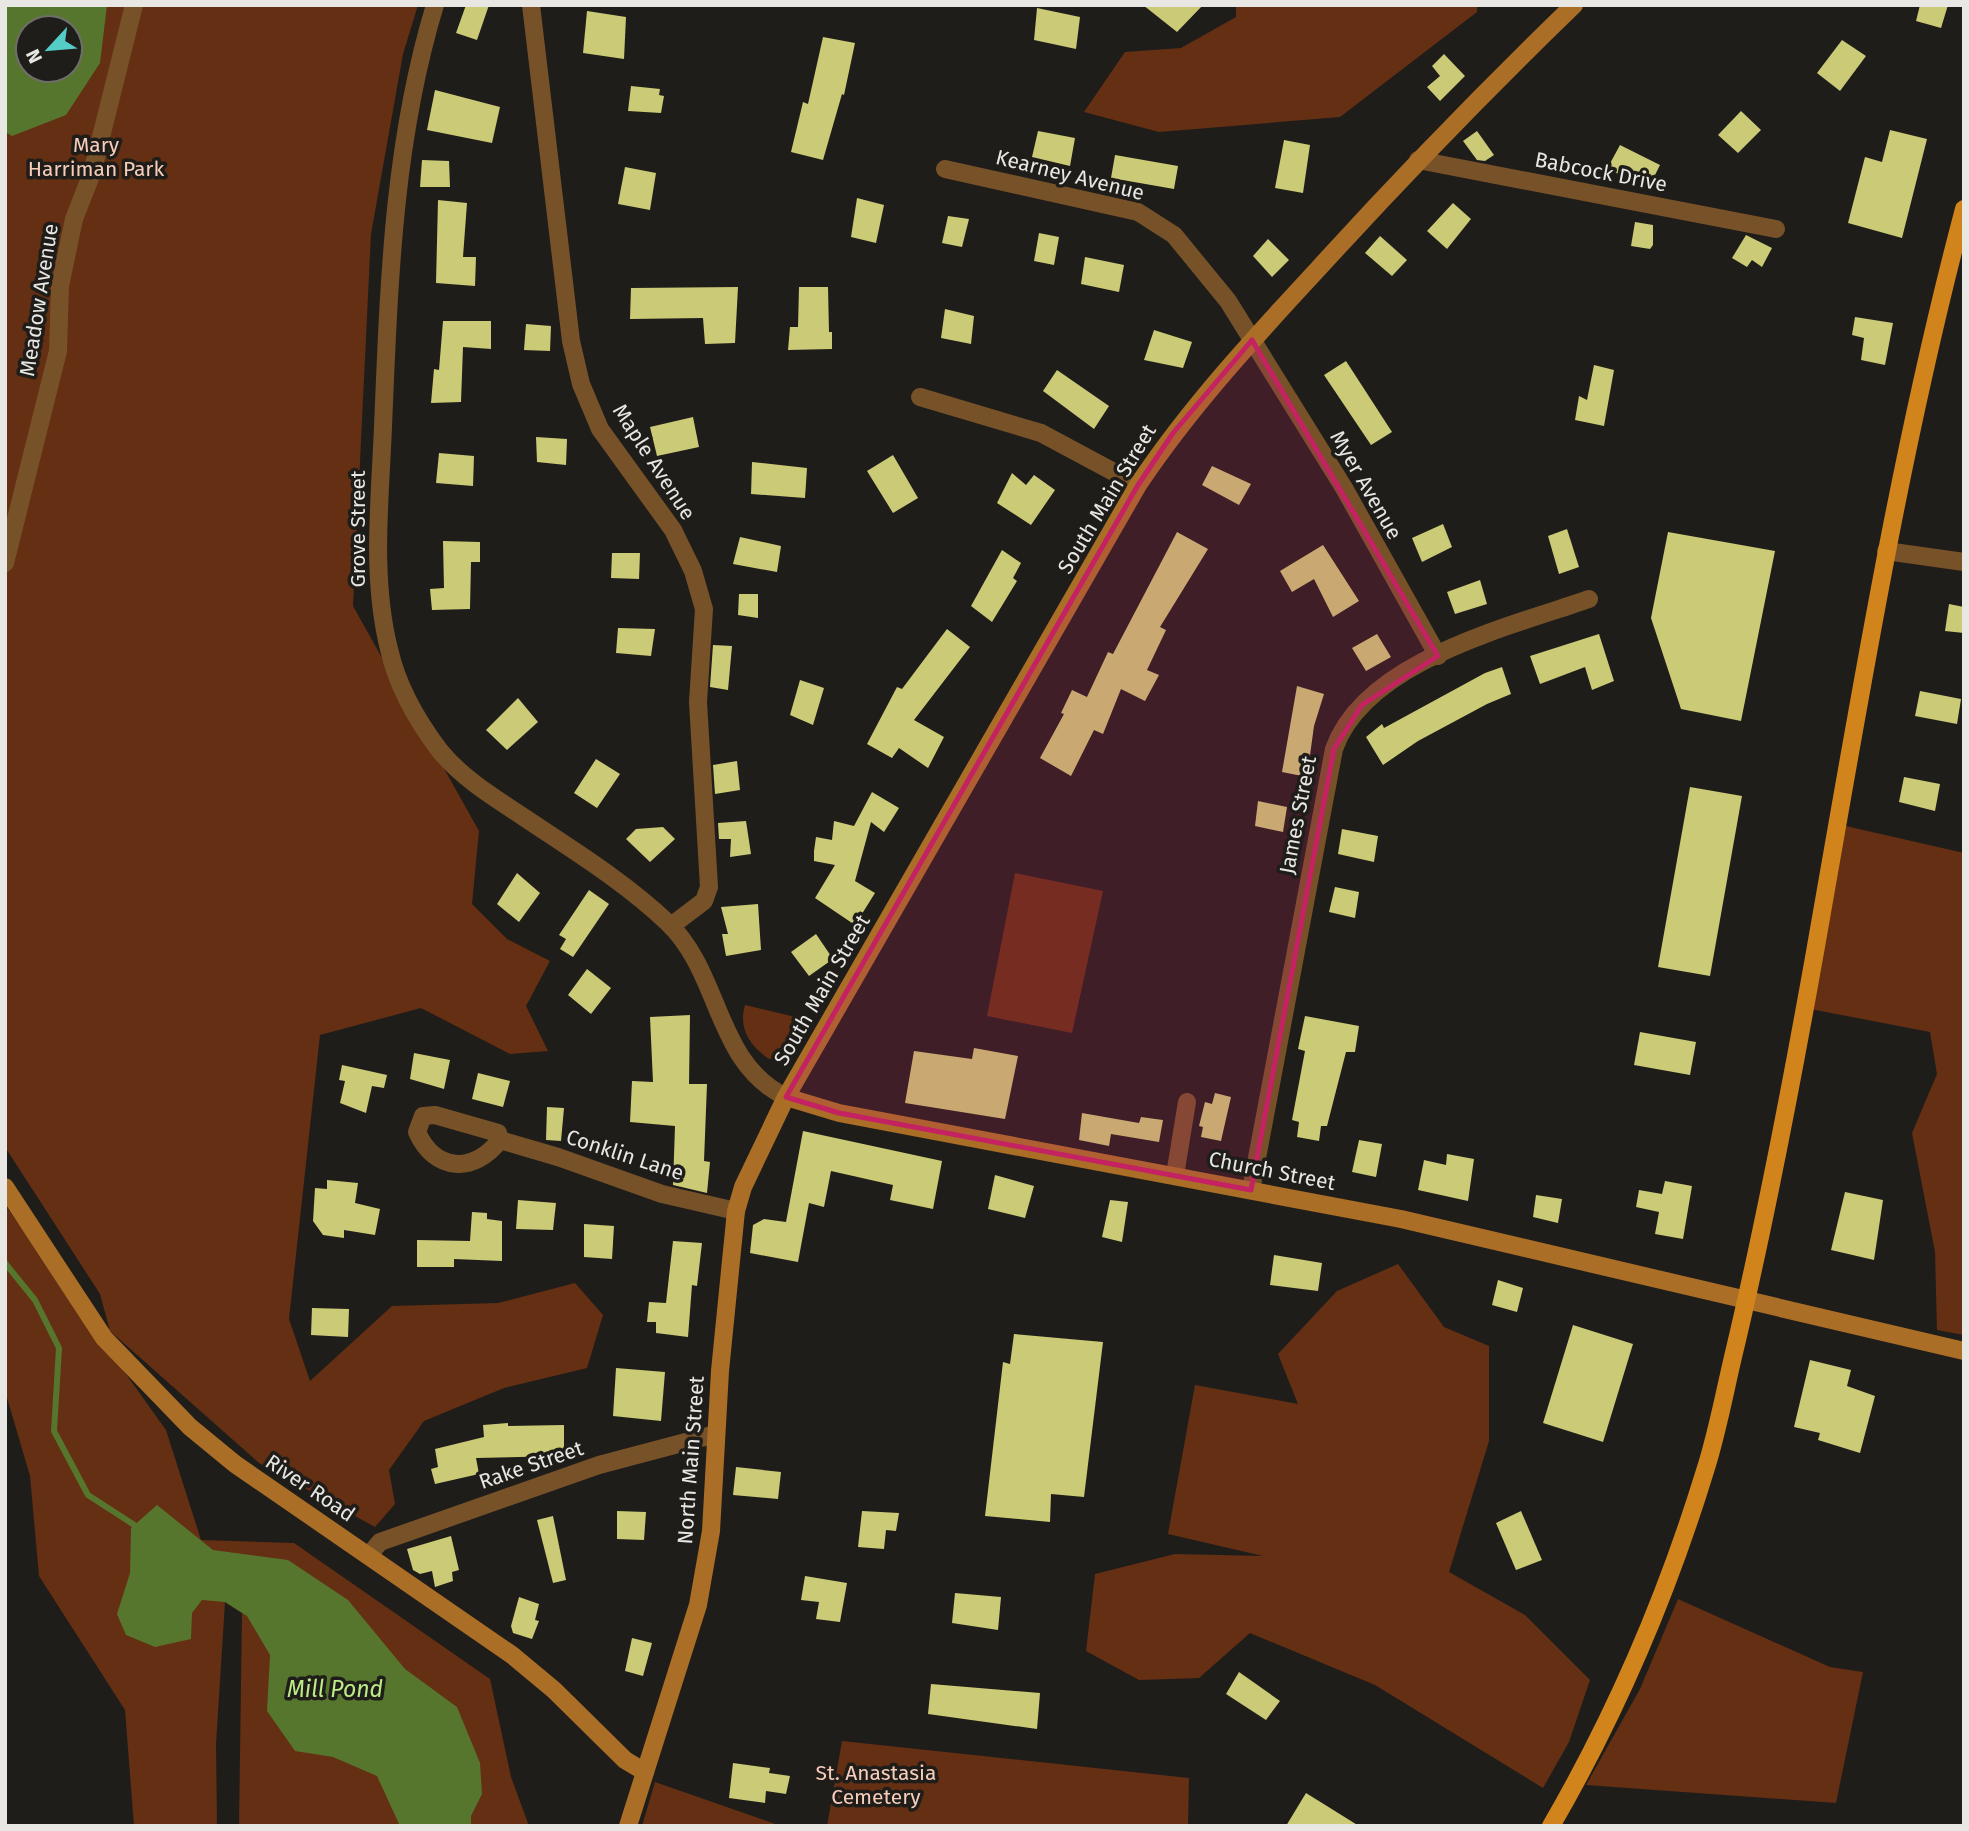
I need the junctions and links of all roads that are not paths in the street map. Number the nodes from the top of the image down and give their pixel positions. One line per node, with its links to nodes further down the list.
1 (134, 5): 14 (street, Meadow Avenue)
2 (435, 5): 17 (street, Grove Street)
3 (531, 5): 17 (street, Maple Avenue)
4 (1574, 5): 5 (street, South Main Street)
5 (1418, 160): 8 (street, Babcock Drive); 9 (street, South Main Street)
6 (945, 169): 9 (street, Kearney Avenue)
7 (1964, 209): 12 (main road)
8 (1776, 229)
9 (1252, 340): 11 (street, South Main Street); 16 (street, Myer Avenue)
10 (920, 397): 11 (street)
11 (1138, 485): 18 (street, South Main Street)
12 (1886, 551): 13 (street); 25 (main road)
13 (1964, 562)
14 (5, 563)
15 (1589, 599): 16 (street, James Street)
16 (1438, 656): 23 (street, James Street)
17 (671, 926): 18 (street, Grove Street)
18 (786, 1097): 21 (street, Church Street); 24 (street, North Main Street)
19 (1187, 1102): 21 (street)
20 (500, 1140): 24 (street, Conklin Lane)
21 (1175, 1175): 23 (street, Church Street)
22 (5, 1187): 28 (street, River Road)
23 (1251, 1190): 25 (street, Church Street)
24 (736, 1211): 27 (street, North Main Street)
25 (1746, 1302): 26 (street, Church Street); 31 (main road)
26 (1964, 1351)
27 (716, 1434): 28 (street, Rake Street); 29 (street, North Main Street)
28 (369, 1555): 29 (street, River Road)
29 (645, 1772): 30 (street, North Main Street)
30 (628, 1826)
31 (1551, 1826)

